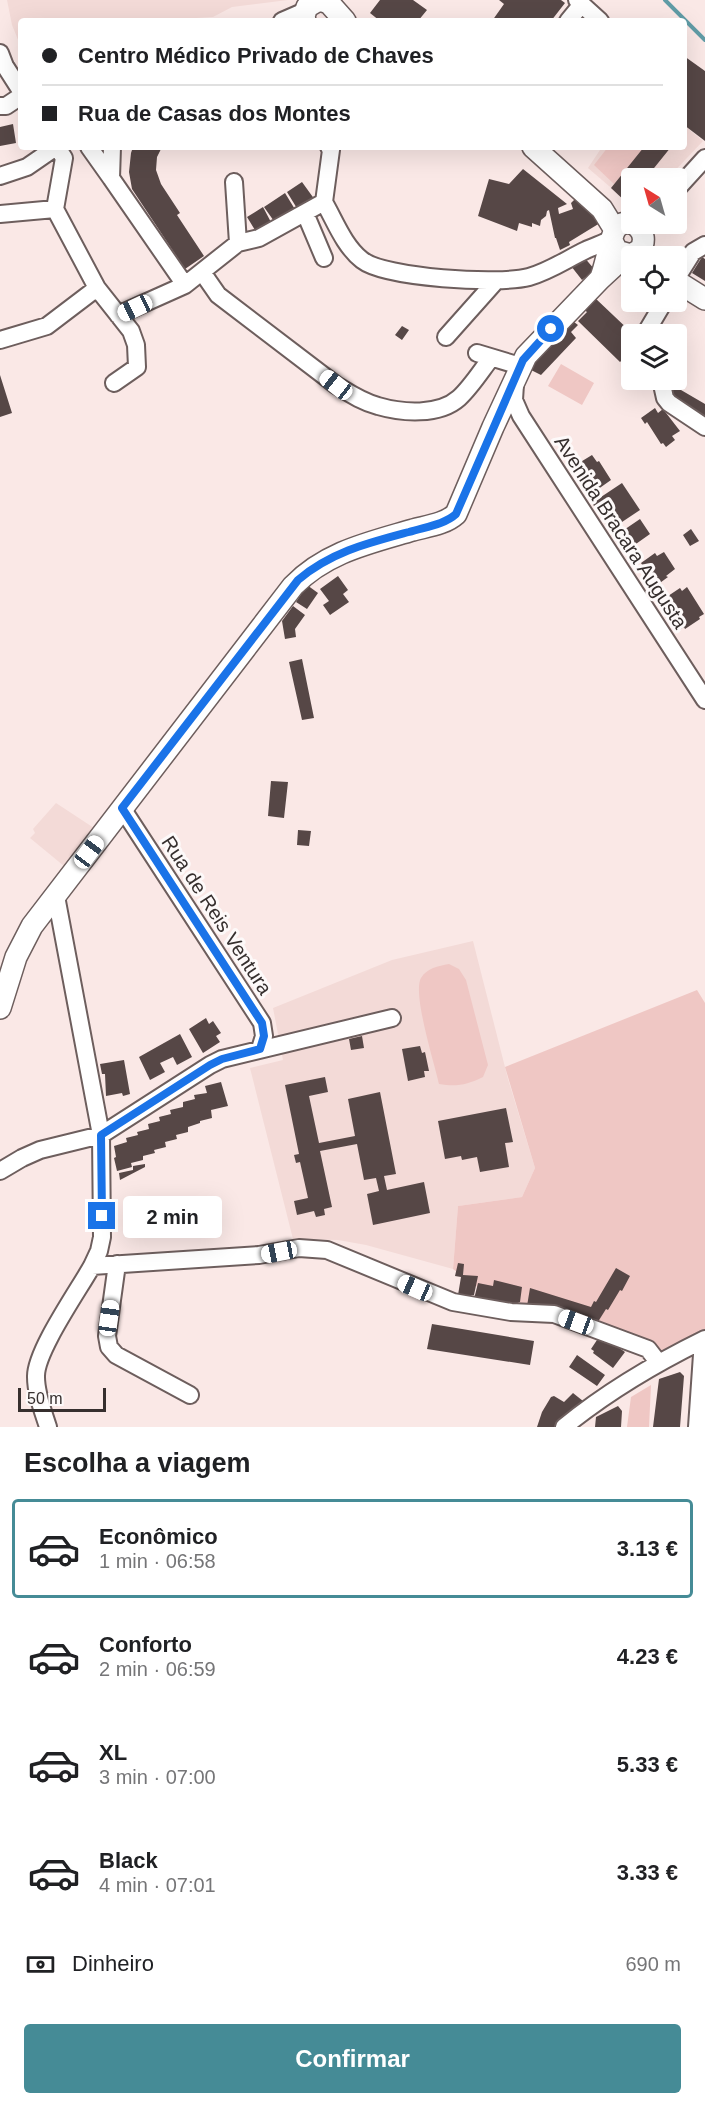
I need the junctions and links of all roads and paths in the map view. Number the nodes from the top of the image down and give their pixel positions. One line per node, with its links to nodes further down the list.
1 (579, 2): 4 (street); 5 (street)
2 (323, 9): 3 (street)
3 (292, 18)
4 (570, 18)
5 (597, 18)
6 (0, 53): 7 (street)
7 (18, 86)
8 (18, 98): 9 (street)
9 (3, 106)
10 (52, 150): 19 (street)
11 (58, 150): 25 (street)
12 (91, 150): 20 (street)
13 (112, 150): 20 (street)
14 (331, 150): 24 (street)
15 (536, 150): 28 (main road)
16 (555, 150): 28 (main road)
17 (705, 158): 21 (street)
18 (705, 171): 23 (street)
19 (0, 176)
20 (111, 178): 35 (street)
21 (687, 179)
22 (234, 182): 29 (street)
23 (687, 185)
24 (324, 202): 27 (street); 34 (street)
25 (55, 208): 26 (street); 37 (street)
26 (0, 213)
27 (305, 213): 29 (street); 31 (street)
28 (632, 239): 34 (street); 42 (main road)
29 (238, 243): 33 (street)
30 (705, 244): 32 (street)
31 (324, 258)
32 (687, 262)
33 (202, 272): 35 (street); 42 (street)
34 (495, 282): 40 (street)
35 (185, 285): 39 (street)
36 (687, 287): 38 (main road)
37 (97, 288): 39 (street); 41 (street)
38 (705, 299)
39 (118, 315): 43 (street)
40 (446, 338)
41 (0, 340)
42 (518, 373): 45 (street, Avenida Bracara Augusta); 46 (main road)
43 (114, 383)
44 (664, 390): 47 (street)
45 (521, 417): 46 (street); 48 (street, Avenida Bracara Augusta)
46 (493, 427): 49 (main road)
47 (705, 427)
48 (705, 700)
49 (122, 808): 50 (main road); 53 (street, Rua de Reis Ventura)
50 (56, 896): 51 (main road); 54 (street)
51 (0, 1008)
52 (392, 1018): 53 (street)
53 (260, 1049): 54 (street)
54 (101, 1135): 55 (street); 57 (street)
55 (0, 1172)
56 (117, 1264): 57 (street); 59 (street); 60 (street)
57 (92, 1266): 62 (street)
58 (704, 1340): 59 (street); 63 (street)
59 (658, 1362): 61 (street)
60 (190, 1395)
61 (571, 1424)
62 (48, 1427)
63 (697, 1427)

